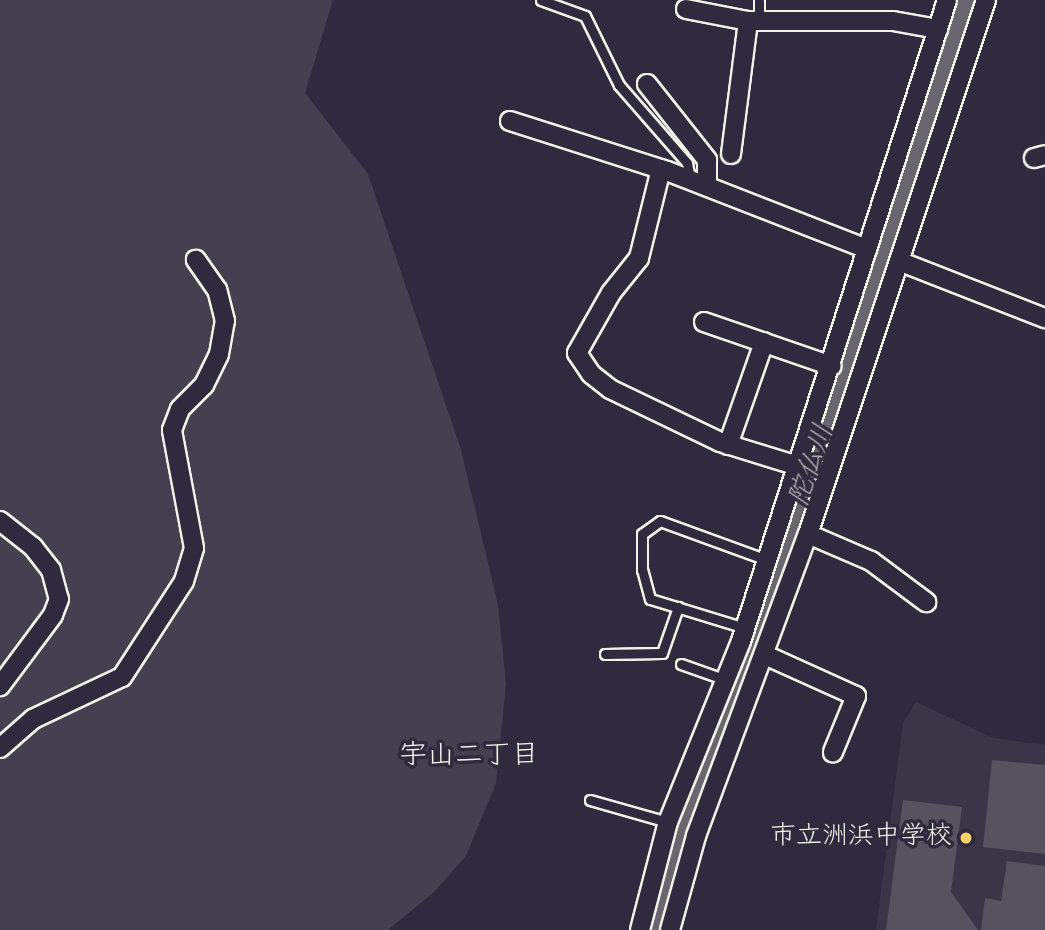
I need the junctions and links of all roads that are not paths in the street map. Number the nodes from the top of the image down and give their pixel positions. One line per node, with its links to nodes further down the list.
1 (541, 0): 12 (lane)
2 (759, 0): 6 (lane)
3 (986, 0): 16 (street)
4 (945, 1): 7 (street)
5 (687, 5): 6 (street)
6 (753, 21): 7 (street); 10 (street)
7 (937, 29): 14 (street)
8 (647, 84): 13 (street)
9 (510, 121): 11 (street)
10 (731, 154)
11 (661, 169): 12 (street); 23 (street)
12 (690, 179): 13 (street)
13 (707, 185): 14 (street)
14 (867, 249): 19 (street)
15 (196, 260): 36 (street)
16 (901, 261): 17 (street); 21 (street)
17 (1045, 318)
18 (704, 322): 20 (street)
19 (843, 333): 21 (street); 22 (street)
20 (764, 342): 22 (street); 23 (street)
21 (872, 342): 26 (street)
22 (832, 366): 24 (street)
23 (728, 445): 24 (street)
24 (798, 466): 27 (street)
25 (0, 521): 35 (street)
26 (808, 534): 28 (street); 32 (street)
27 (767, 559): 29 (lane); 30 (street)
28 (926, 602)
29 (678, 607): 30 (lane); 31 (lane)
30 (745, 628): 34 (street)
31 (605, 654)
32 (765, 655): 37 (street); 41 (street)
33 (681, 664): 34 (lane)
34 (726, 680): 39 (street)
35 (0, 686)
36 (0, 748)
37 (833, 752)
38 (590, 800): 39 (lane)
39 (668, 821): 40 (street)
40 (639, 930)
41 (670, 930)

